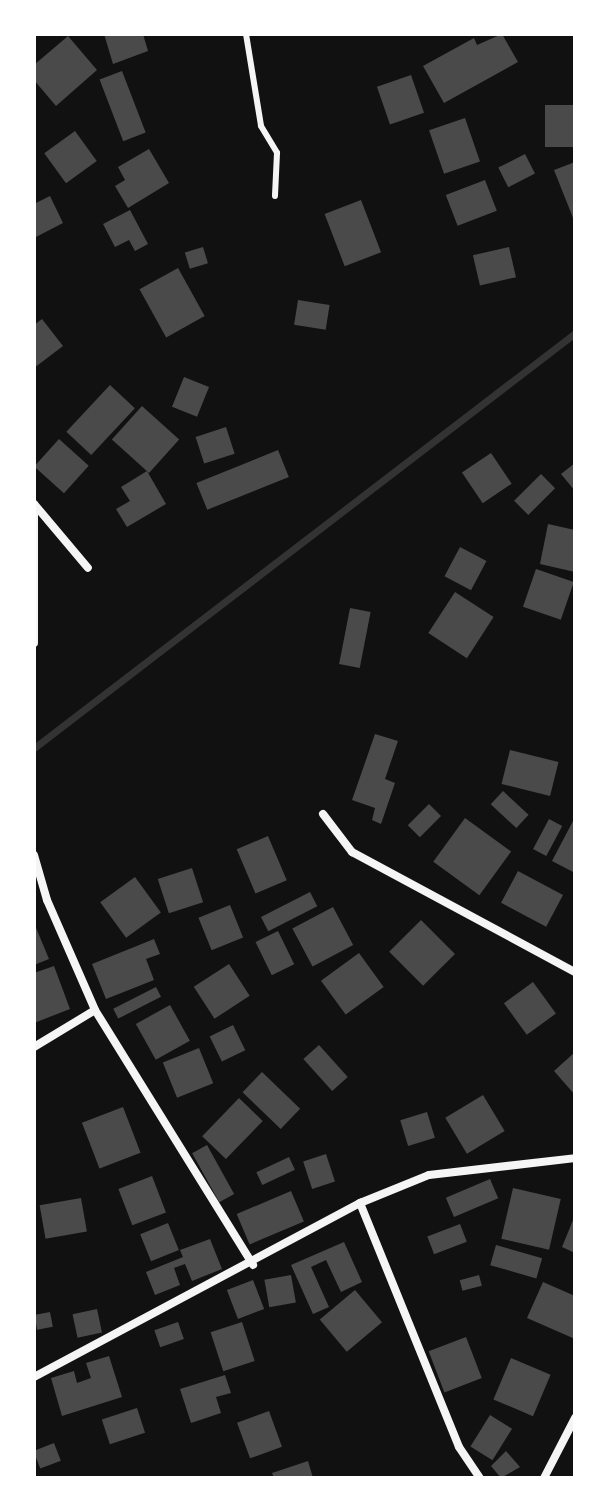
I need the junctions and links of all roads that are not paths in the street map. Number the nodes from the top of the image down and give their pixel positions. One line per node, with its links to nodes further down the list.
1 (246, 34): 2 (lane)
2 (275, 196)
3 (34, 504): 4 (street); 5 (street)
4 (88, 568)
5 (34, 643)
6 (323, 814): 8 (street)
7 (34, 855): 9 (street)
8 (575, 972)
9 (95, 1010): 10 (street); 13 (street)
10 (34, 1047)
11 (575, 1158): 12 (street)
12 (360, 1203): 13 (street); 16 (street)
13 (253, 1265): 14 (street)
14 (34, 1377)
15 (575, 1418): 17 (street)
16 (480, 1478)
17 (544, 1478)

